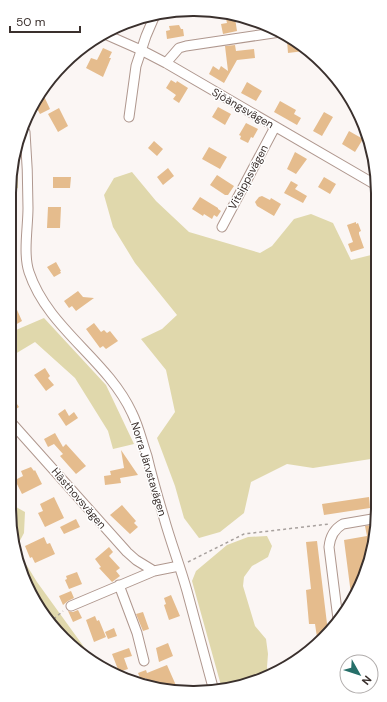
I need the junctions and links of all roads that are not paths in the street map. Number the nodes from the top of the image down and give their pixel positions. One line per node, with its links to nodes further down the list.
1 (153, 21): 4 (street)
2 (270, 33): 5 (street)
3 (110, 37): 4 (street, Sjöängsvägen)
4 (140, 50): 5 (street, Sjöängsvägen); 6 (street)
5 (166, 63): 7 (street, Sjöängsvägen)
6 (129, 117)
7 (275, 127): 9 (street, Sjöängsvägen); 10 (street, Vitsippsvägen)
8 (24, 139): 13 (street, Norra Järvstavägen)
9 (371, 182)
10 (222, 227)
11 (16, 428): 14 (street, Hästhovsvägen)
12 (371, 519): 17 (street)
13 (179, 566): 14 (street); 19 (street, Norra Järvstavägen)
14 (154, 571): 15 (street)
15 (119, 585): 16 (street); 18 (street)
16 (71, 606)
17 (337, 612)
18 (144, 661)
19 (212, 685)

